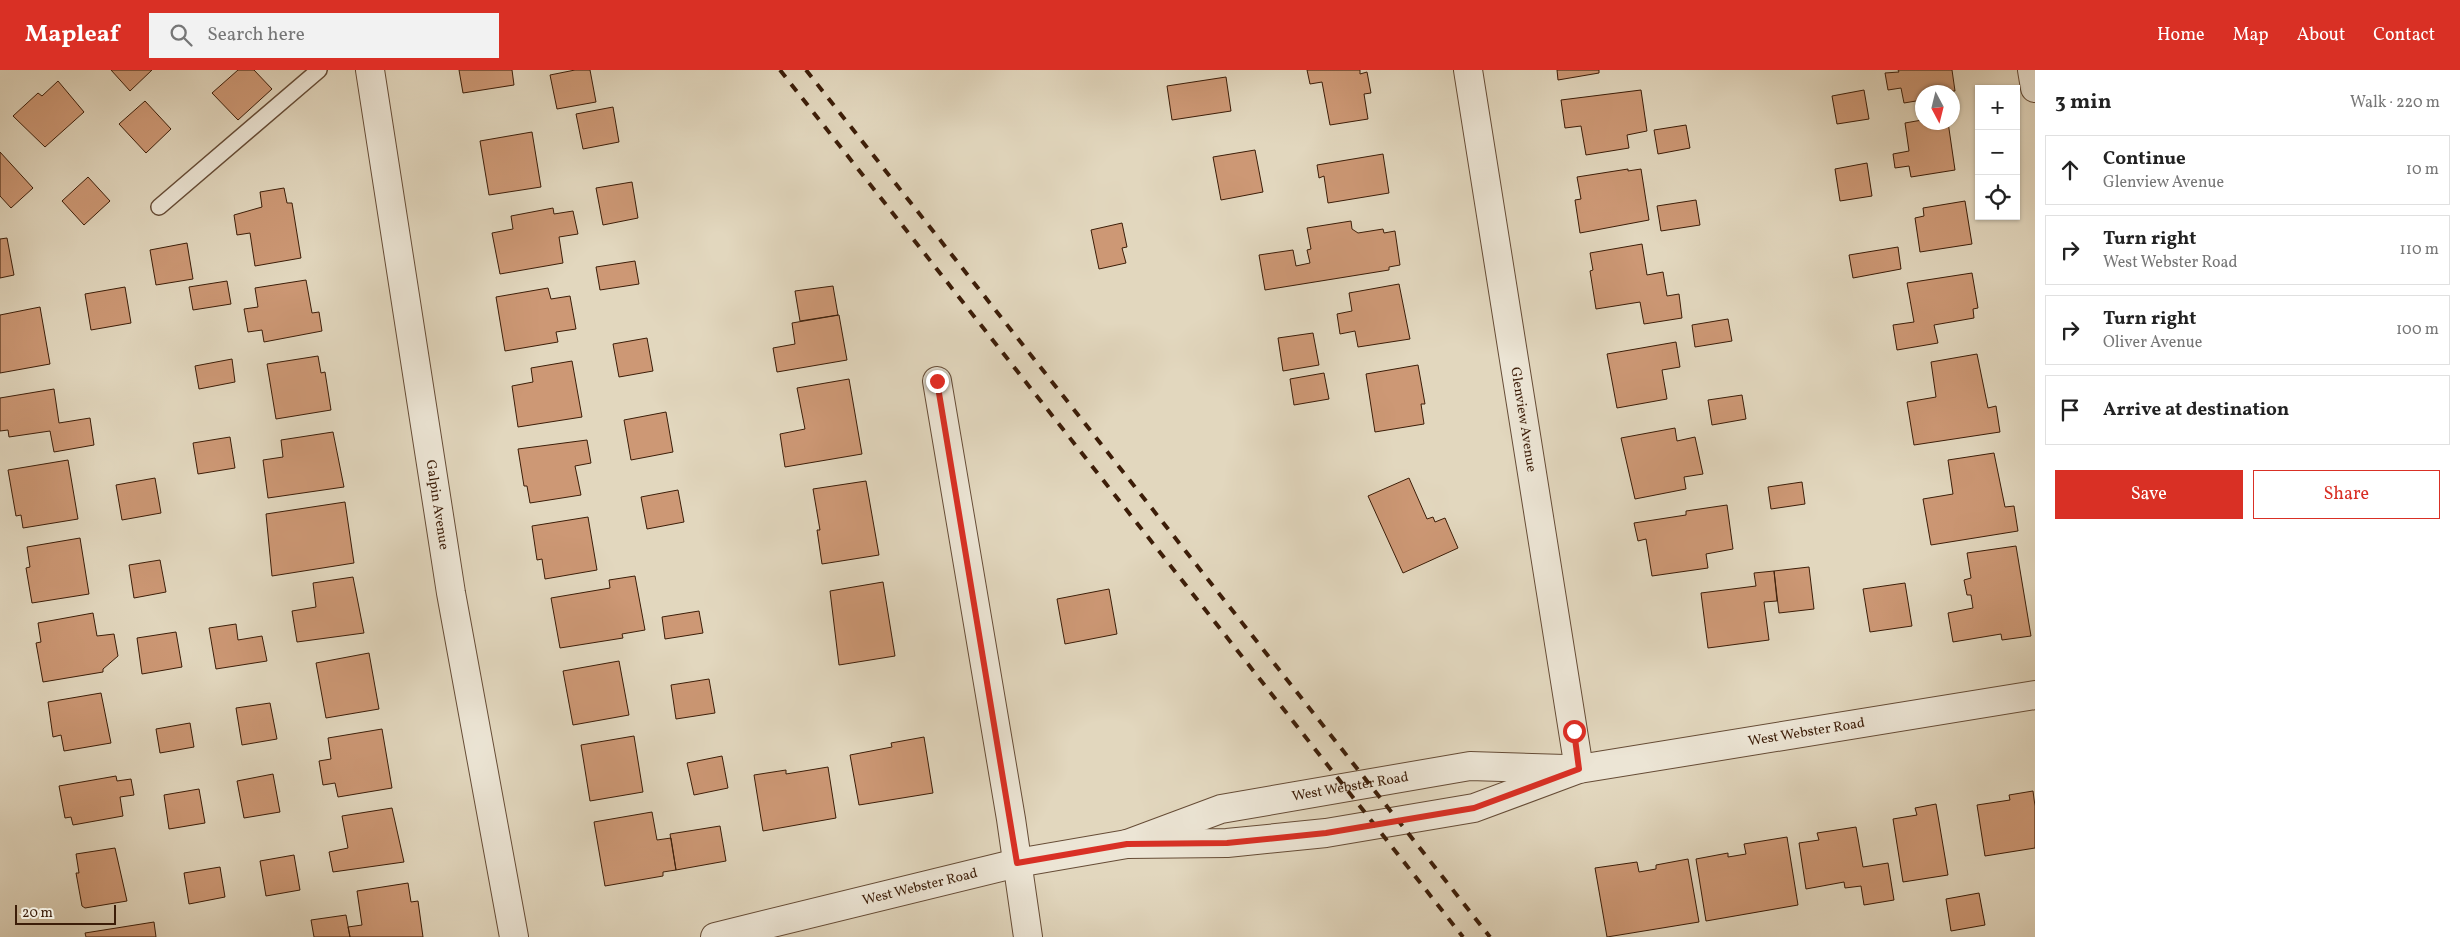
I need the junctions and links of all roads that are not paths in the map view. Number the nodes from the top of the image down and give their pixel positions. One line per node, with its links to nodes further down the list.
1 (319, 70): 6 (lane)
2 (370, 70): 12 (street, Galpin Avenue)
3 (1468, 70): 9 (street, Glenview Avenue)
4 (2032, 70): 5 (street)
5 (2035, 88)
6 (159, 207)
7 (937, 381): 11 (street)
8 (2035, 695): 9 (street, West Webster Road)
9 (1579, 769): 10 (street, West Webster Road); 10 (street, West Webster Road)
10 (1127, 844): 11 (street, West Webster Road)
11 (1017, 863): 13 (street, West Webster Road); 14 (street)
12 (514, 937)
13 (715, 937)
14 (1028, 937)

